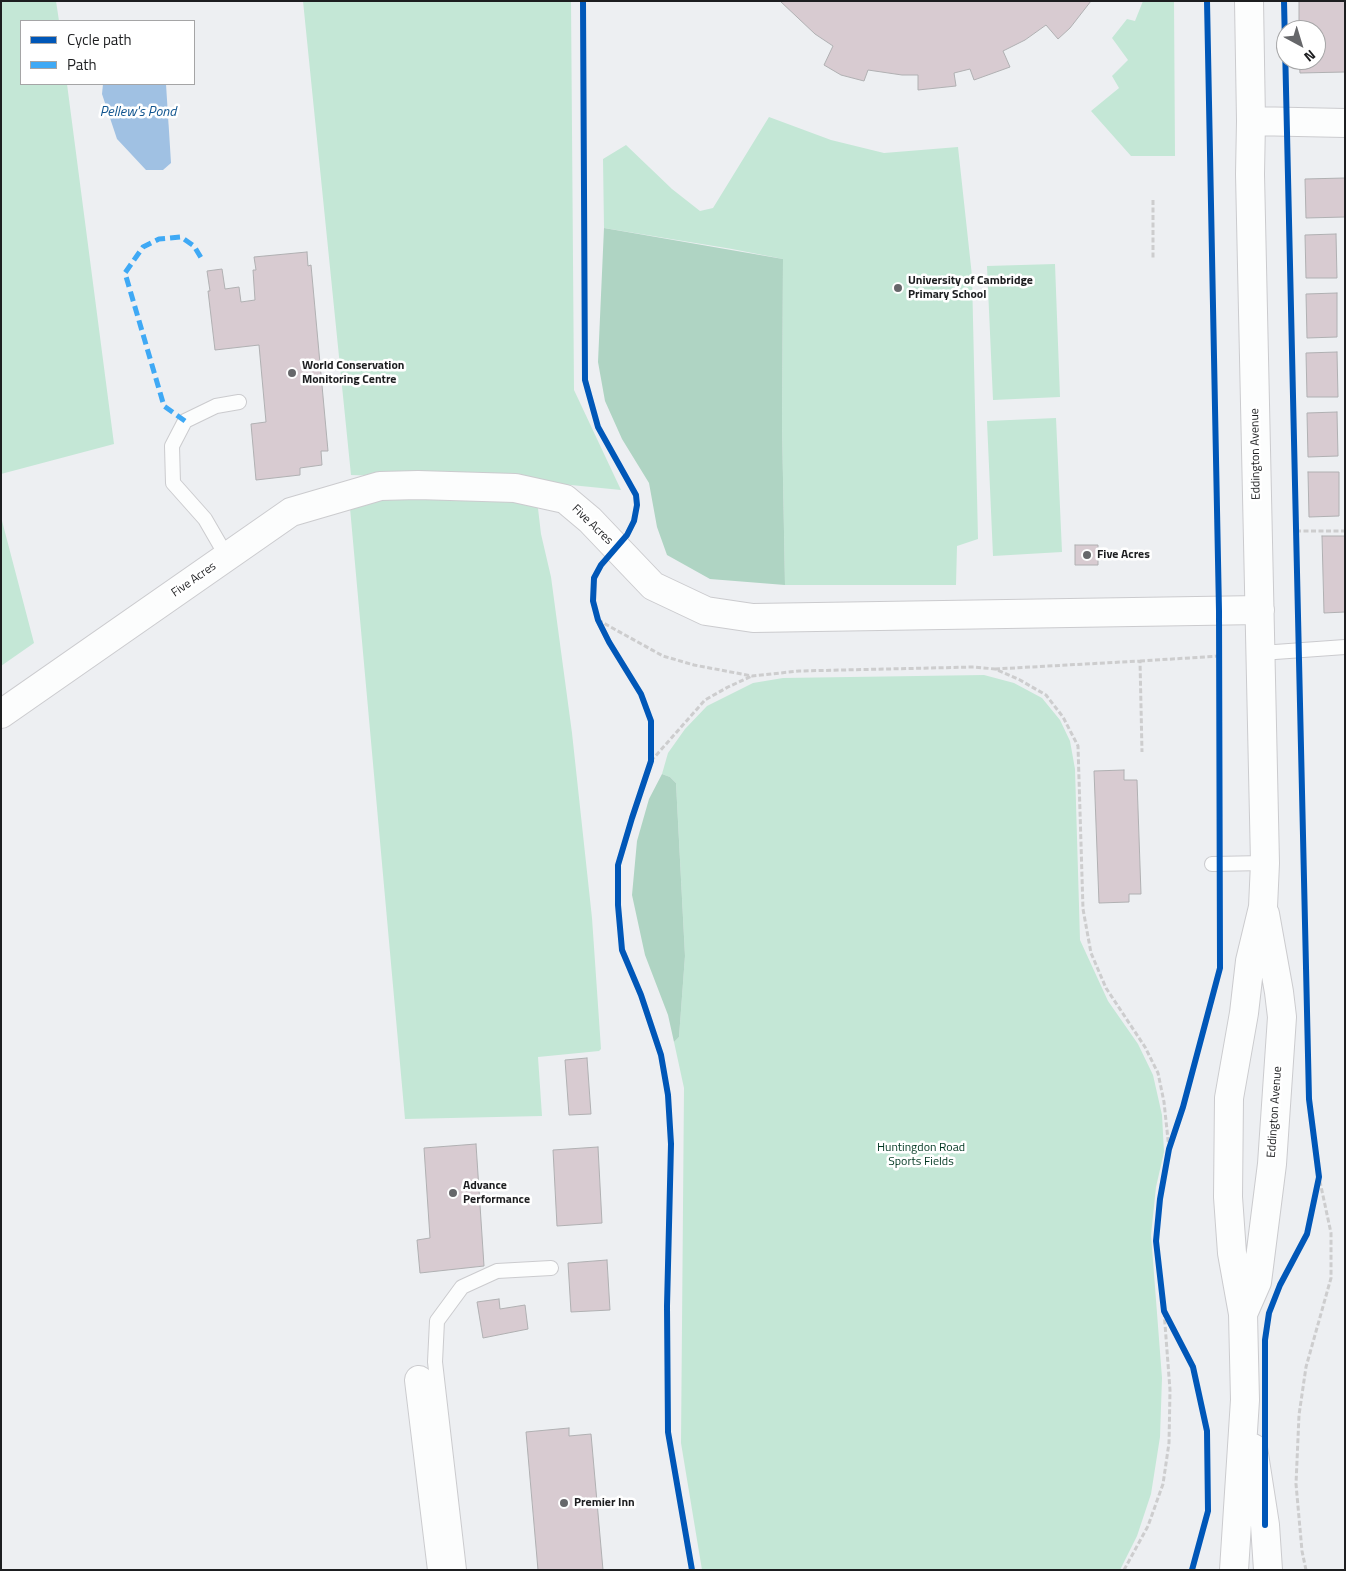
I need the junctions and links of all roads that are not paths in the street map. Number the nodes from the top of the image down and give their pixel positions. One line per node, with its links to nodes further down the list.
1 (1249, 1): 2 (street, Eddington Avenue)
2 (1251, 121): 3 (street); 6 (street, Eddington Avenue)
3 (1345, 123)
4 (239, 402): 5 (lane)
5 (227, 557): 6 (street, Five Acres); 9 (street, Five Acres)
6 (1260, 610): 8 (street, Eddington Avenue)
7 (1345, 647): 8 (lane)
8 (1260, 653): 10 (street, Eddington Avenue)
9 (1, 714)
10 (1265, 863): 11 (lane); 12 (street, Eddington Avenue)
11 (1212, 864)
12 (1263, 908): 14 (street, Eddington Avenue); 14 (street, Eddington Avenue)
13 (551, 1268): 18 (lane)
14 (1243, 1314): 16 (street, Eddington Avenue)
15 (419, 1380): 17 (street)
16 (1245, 1400): 19 (street, Eddington Avenue); 20 (street, Eddington Avenue)
17 (442, 1570)
18 (459, 1570)
19 (1234, 1570)
20 (1268, 1570)

